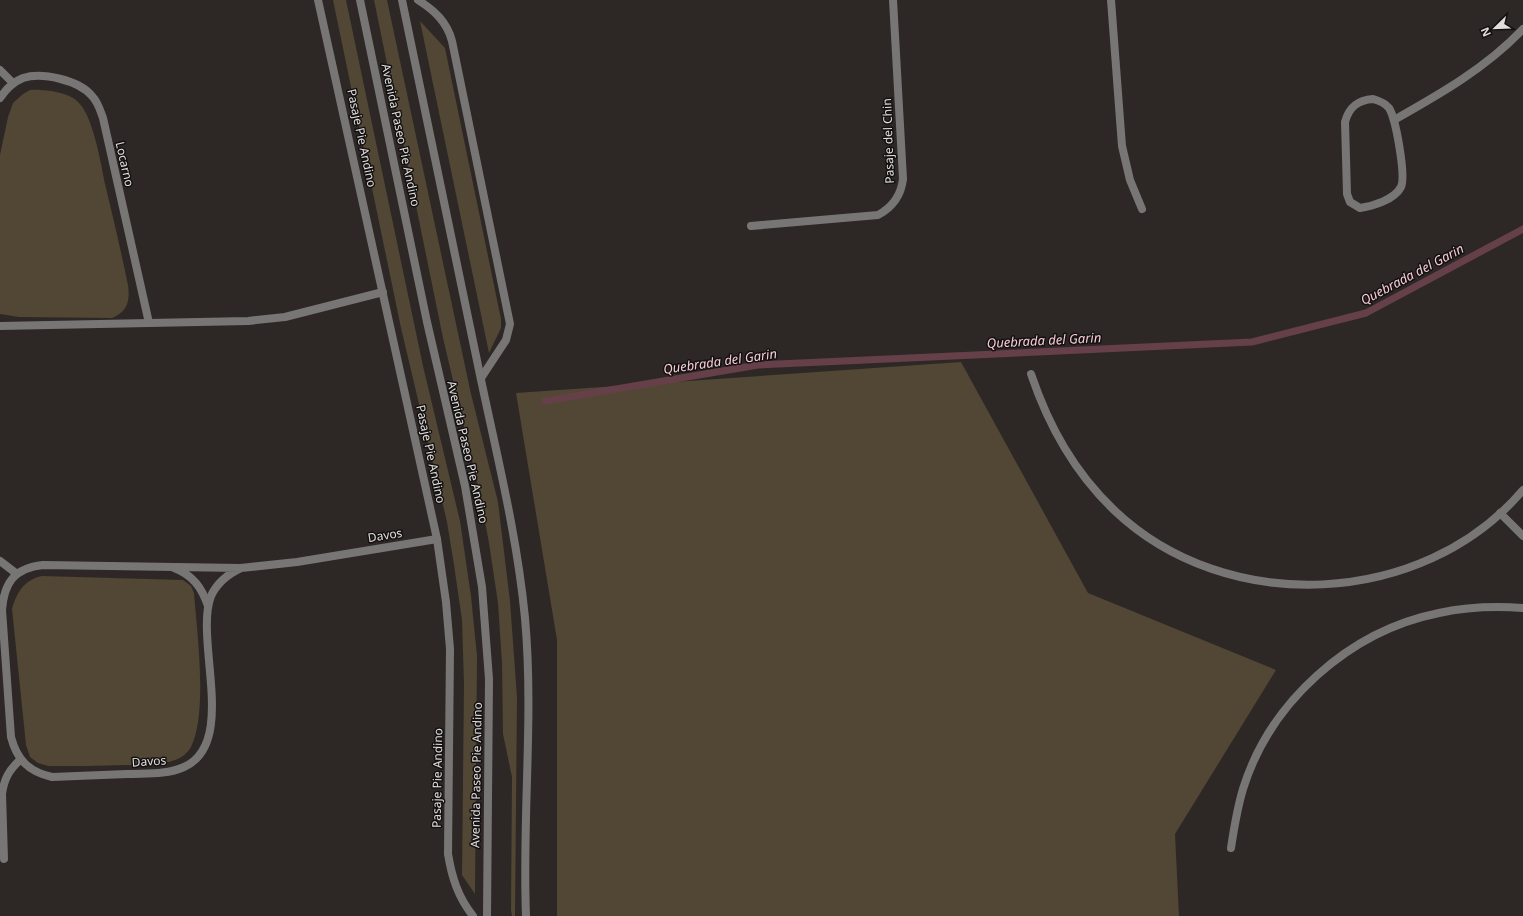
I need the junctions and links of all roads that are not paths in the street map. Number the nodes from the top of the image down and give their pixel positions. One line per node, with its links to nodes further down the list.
1 (318, 0): 14 (street, Pasaje Pie Andino)
2 (360, 0): 33 (street, Avenida Paseo Pie Andino)
3 (402, 0): 18 (street)
4 (418, 0): 18 (street)
5 (893, 0): 13 (street, Pasaje del Chin)
6 (1111, 0): 12 (street)
7 (1523, 29): 11 (street)
8 (0, 70): 9 (street)
9 (13, 83): 10 (street); 15 (street, Locarno)
10 (0, 98)
11 (1394, 120): 11 (street)
12 (1142, 209)
13 (751, 226)
14 (383, 292): 15 (street); 22 (street, Pasaje Pie Andino)
15 (149, 323): 16 (street)
16 (0, 326)
17 (1031, 374): 20 (street)
18 (481, 378): 34 (street)
19 (1523, 490): 20 (street)
20 (1500, 513): 21 (street)
21 (1523, 536)
22 (437, 539): 25 (street, Davos); 32 (street, Pasaje Pie Andino)
23 (0, 561): 26 (street)
24 (171, 567): 25 (street, Davos); 26 (street, Davos); 27 (street, Davos)
25 (241, 568): 27 (street, Davos)
26 (17, 574): 29 (street, Davos)
27 (208, 606): 29 (street, Davos)
28 (1523, 608): 30 (street)
29 (20, 760): 31 (street)
30 (1231, 848)
31 (4, 859)
32 (473, 916)
33 (487, 916)
34 (526, 916)

